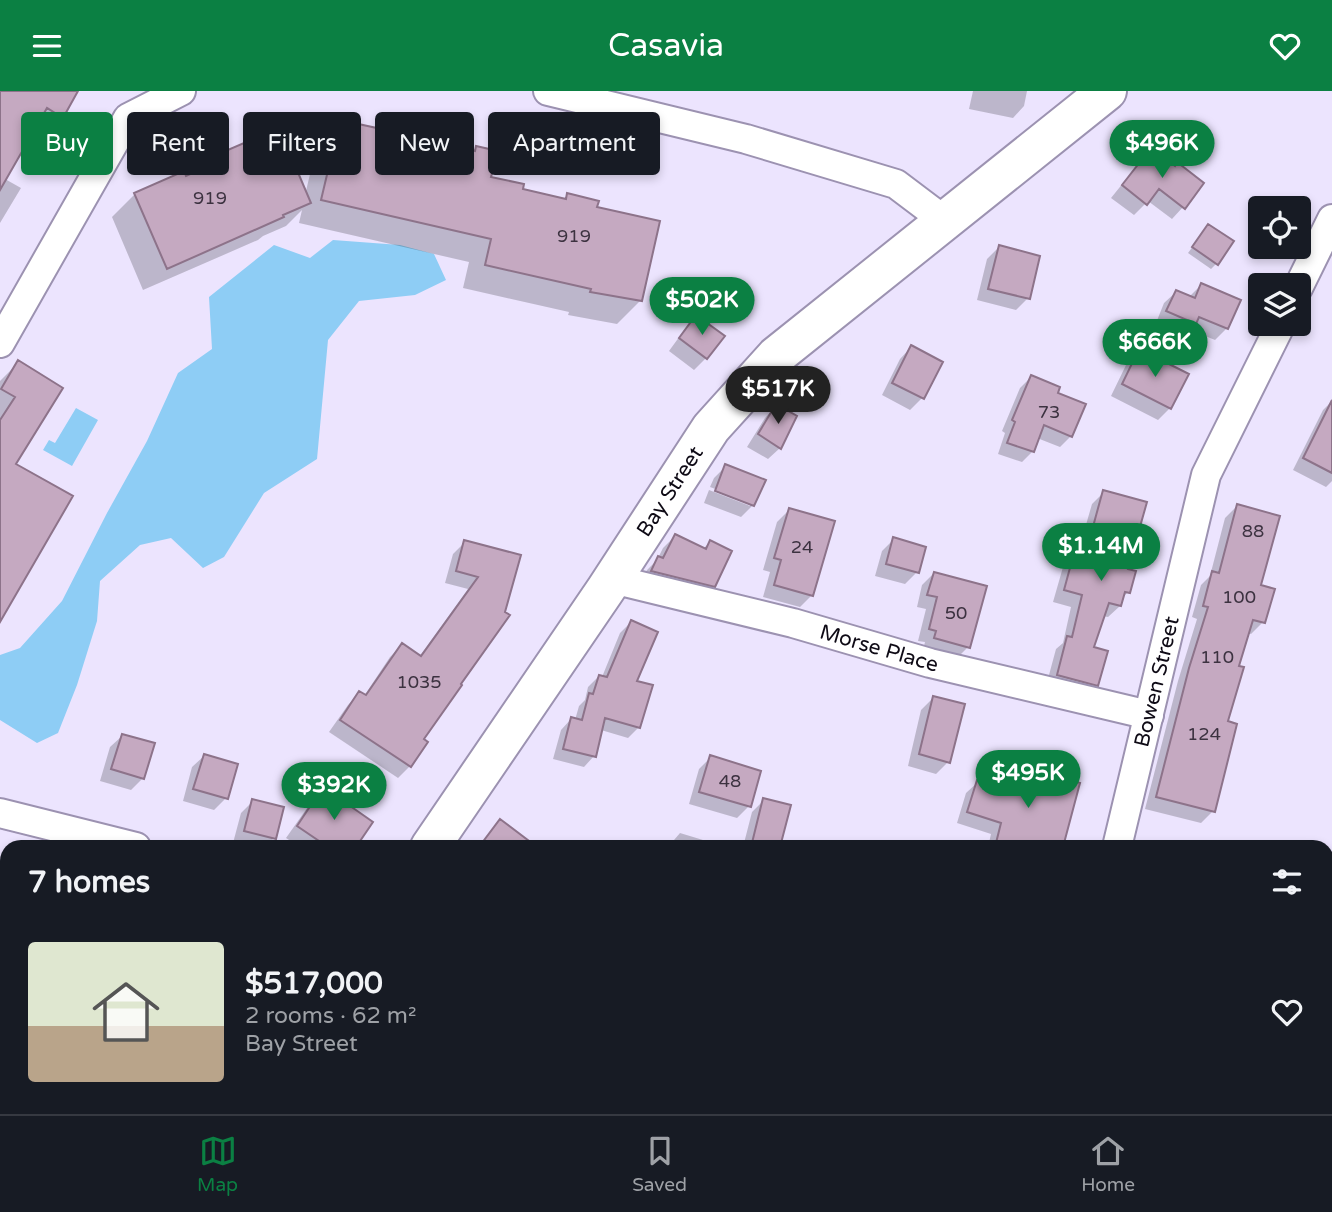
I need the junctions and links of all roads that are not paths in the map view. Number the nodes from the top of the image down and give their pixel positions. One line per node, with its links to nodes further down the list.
1 (136, 91): 5 (street)
2 (181, 91): 6 (street)
3 (548, 91): 9 (street)
4 (1107, 91): 9 (main road, Bay Street)
5 (130, 112)
6 (140, 112)
7 (127, 120): 12 (street)
8 (1332, 219): 10 (street)
9 (945, 221): 13 (main road, Bay Street)
10 (1305, 273)
11 (1275, 336): 14 (street, Bowen Street)
12 (0, 343)
13 (612, 579): 14 (street, Morse Place); 17 (main road, Bay Street)
14 (1149, 715): 18 (street, Bowen Street)
15 (0, 813): 16 (street)
16 (108, 840)
17 (435, 840)
18 (1119, 840)

